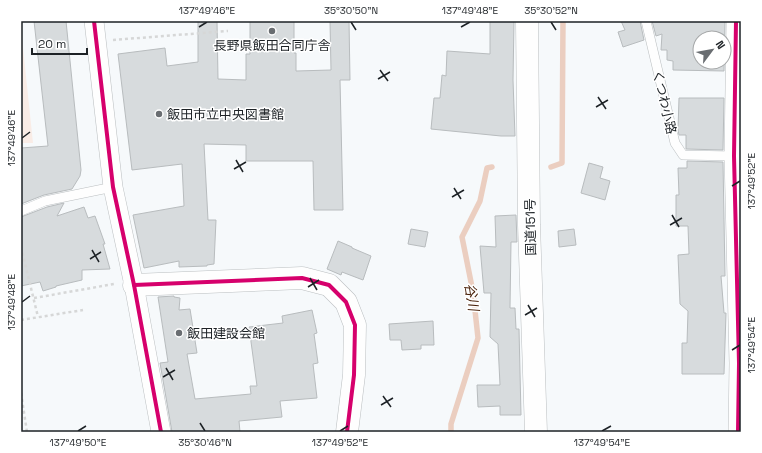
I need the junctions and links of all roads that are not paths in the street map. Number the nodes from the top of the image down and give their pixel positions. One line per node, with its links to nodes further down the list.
1 (94, 21): 7 (street)
2 (527, 21): 12 (main road, 国道151号)
3 (646, 21): 6 (lane, くつわ小路)
4 (736, 21): 5 (street)
5 (738, 135): 6 (street)
6 (734, 156): 13 (street)
7 (113, 186): 8 (lane); 9 (street)
8 (21, 211)
9 (124, 284): 10 (street); 11 (main road)
10 (161, 432)
11 (347, 432)
12 (536, 432)
13 (738, 432)

